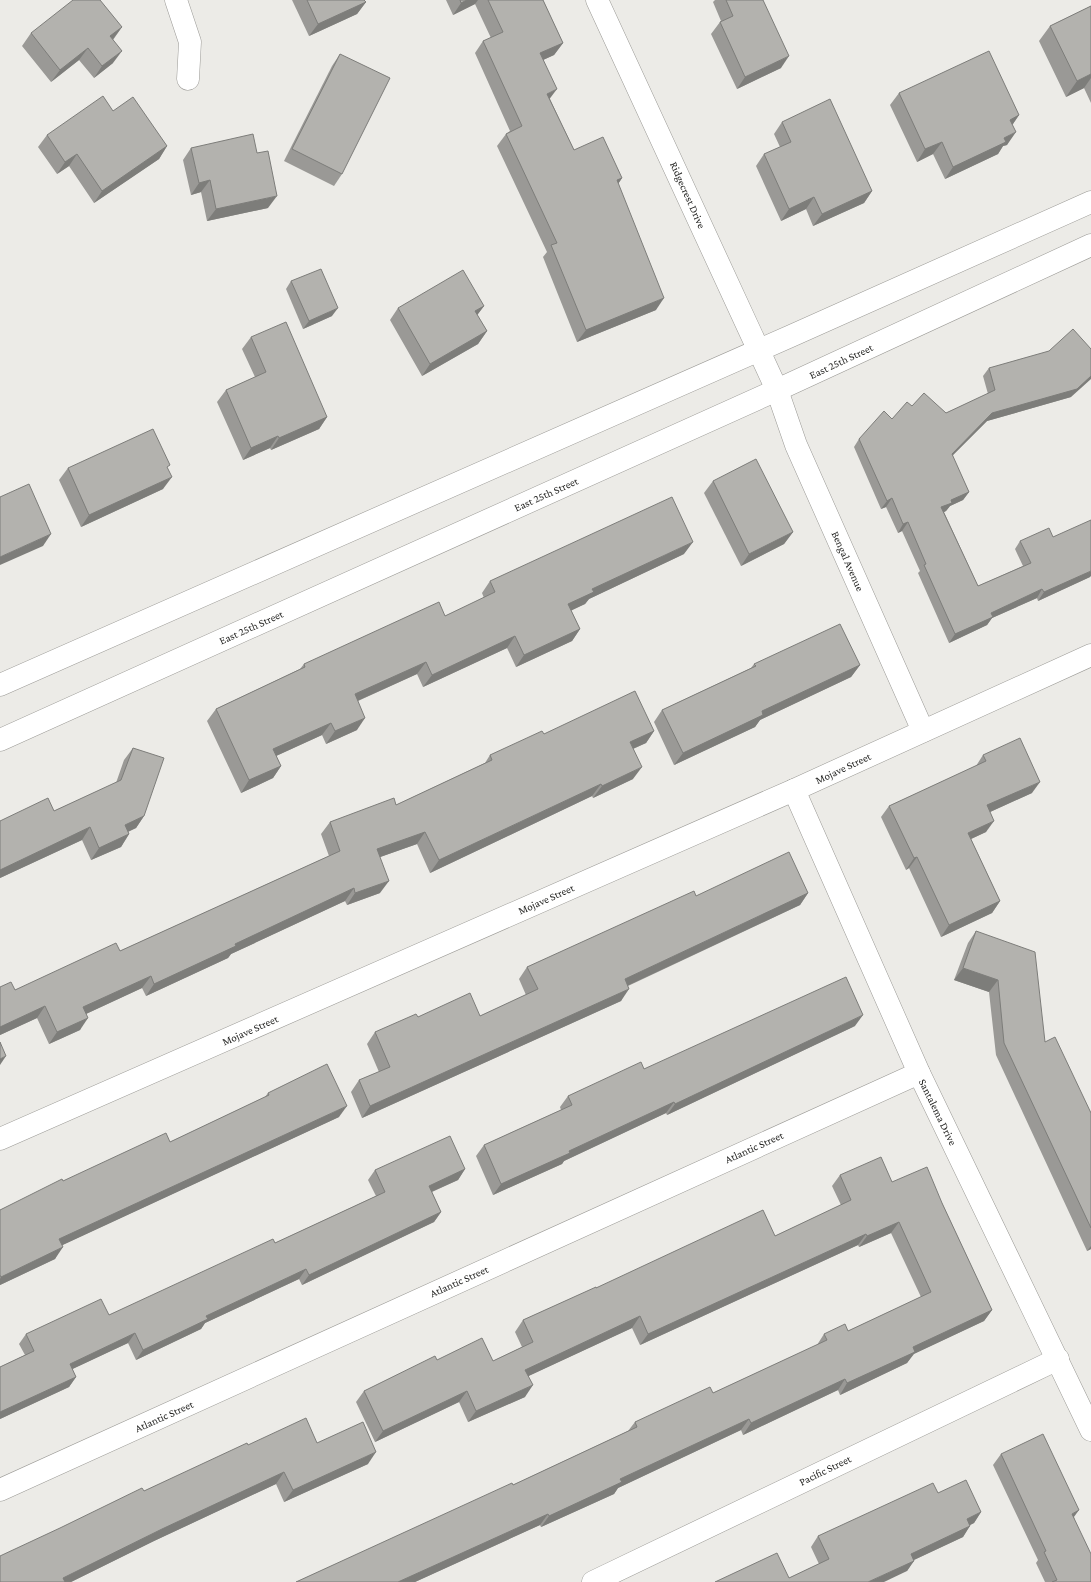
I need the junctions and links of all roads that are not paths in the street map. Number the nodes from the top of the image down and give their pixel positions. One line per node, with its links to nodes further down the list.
1 (176, 0): 3 (street)
2 (597, 0): 6 (street, Ridgecrest Drive)
3 (188, 79)
4 (1091, 202): 6 (street)
5 (1091, 245): 7 (street, East 25th Street)
6 (758, 350): 7 (street, Ridgecrest Drive); 9 (street)
7 (777, 390): 10 (street, Bengal Avenue); 11 (street, East 25th Street)
8 (1091, 655): 10 (street, Mojave Street)
9 (0, 685)
10 (923, 731): 12 (street, Mojave Street)
11 (0, 740)
12 (794, 790): 13 (street, Santalema Drive); 14 (street, Mojave Street)
13 (919, 1073): 15 (street, Santalema Drive); 17 (street, Atlantic Street)
14 (0, 1140)
15 (1058, 1359): 16 (street, Santalema Drive); 18 (street, Pacific Street)
16 (1091, 1430)
17 (0, 1490)
18 (593, 1582)

